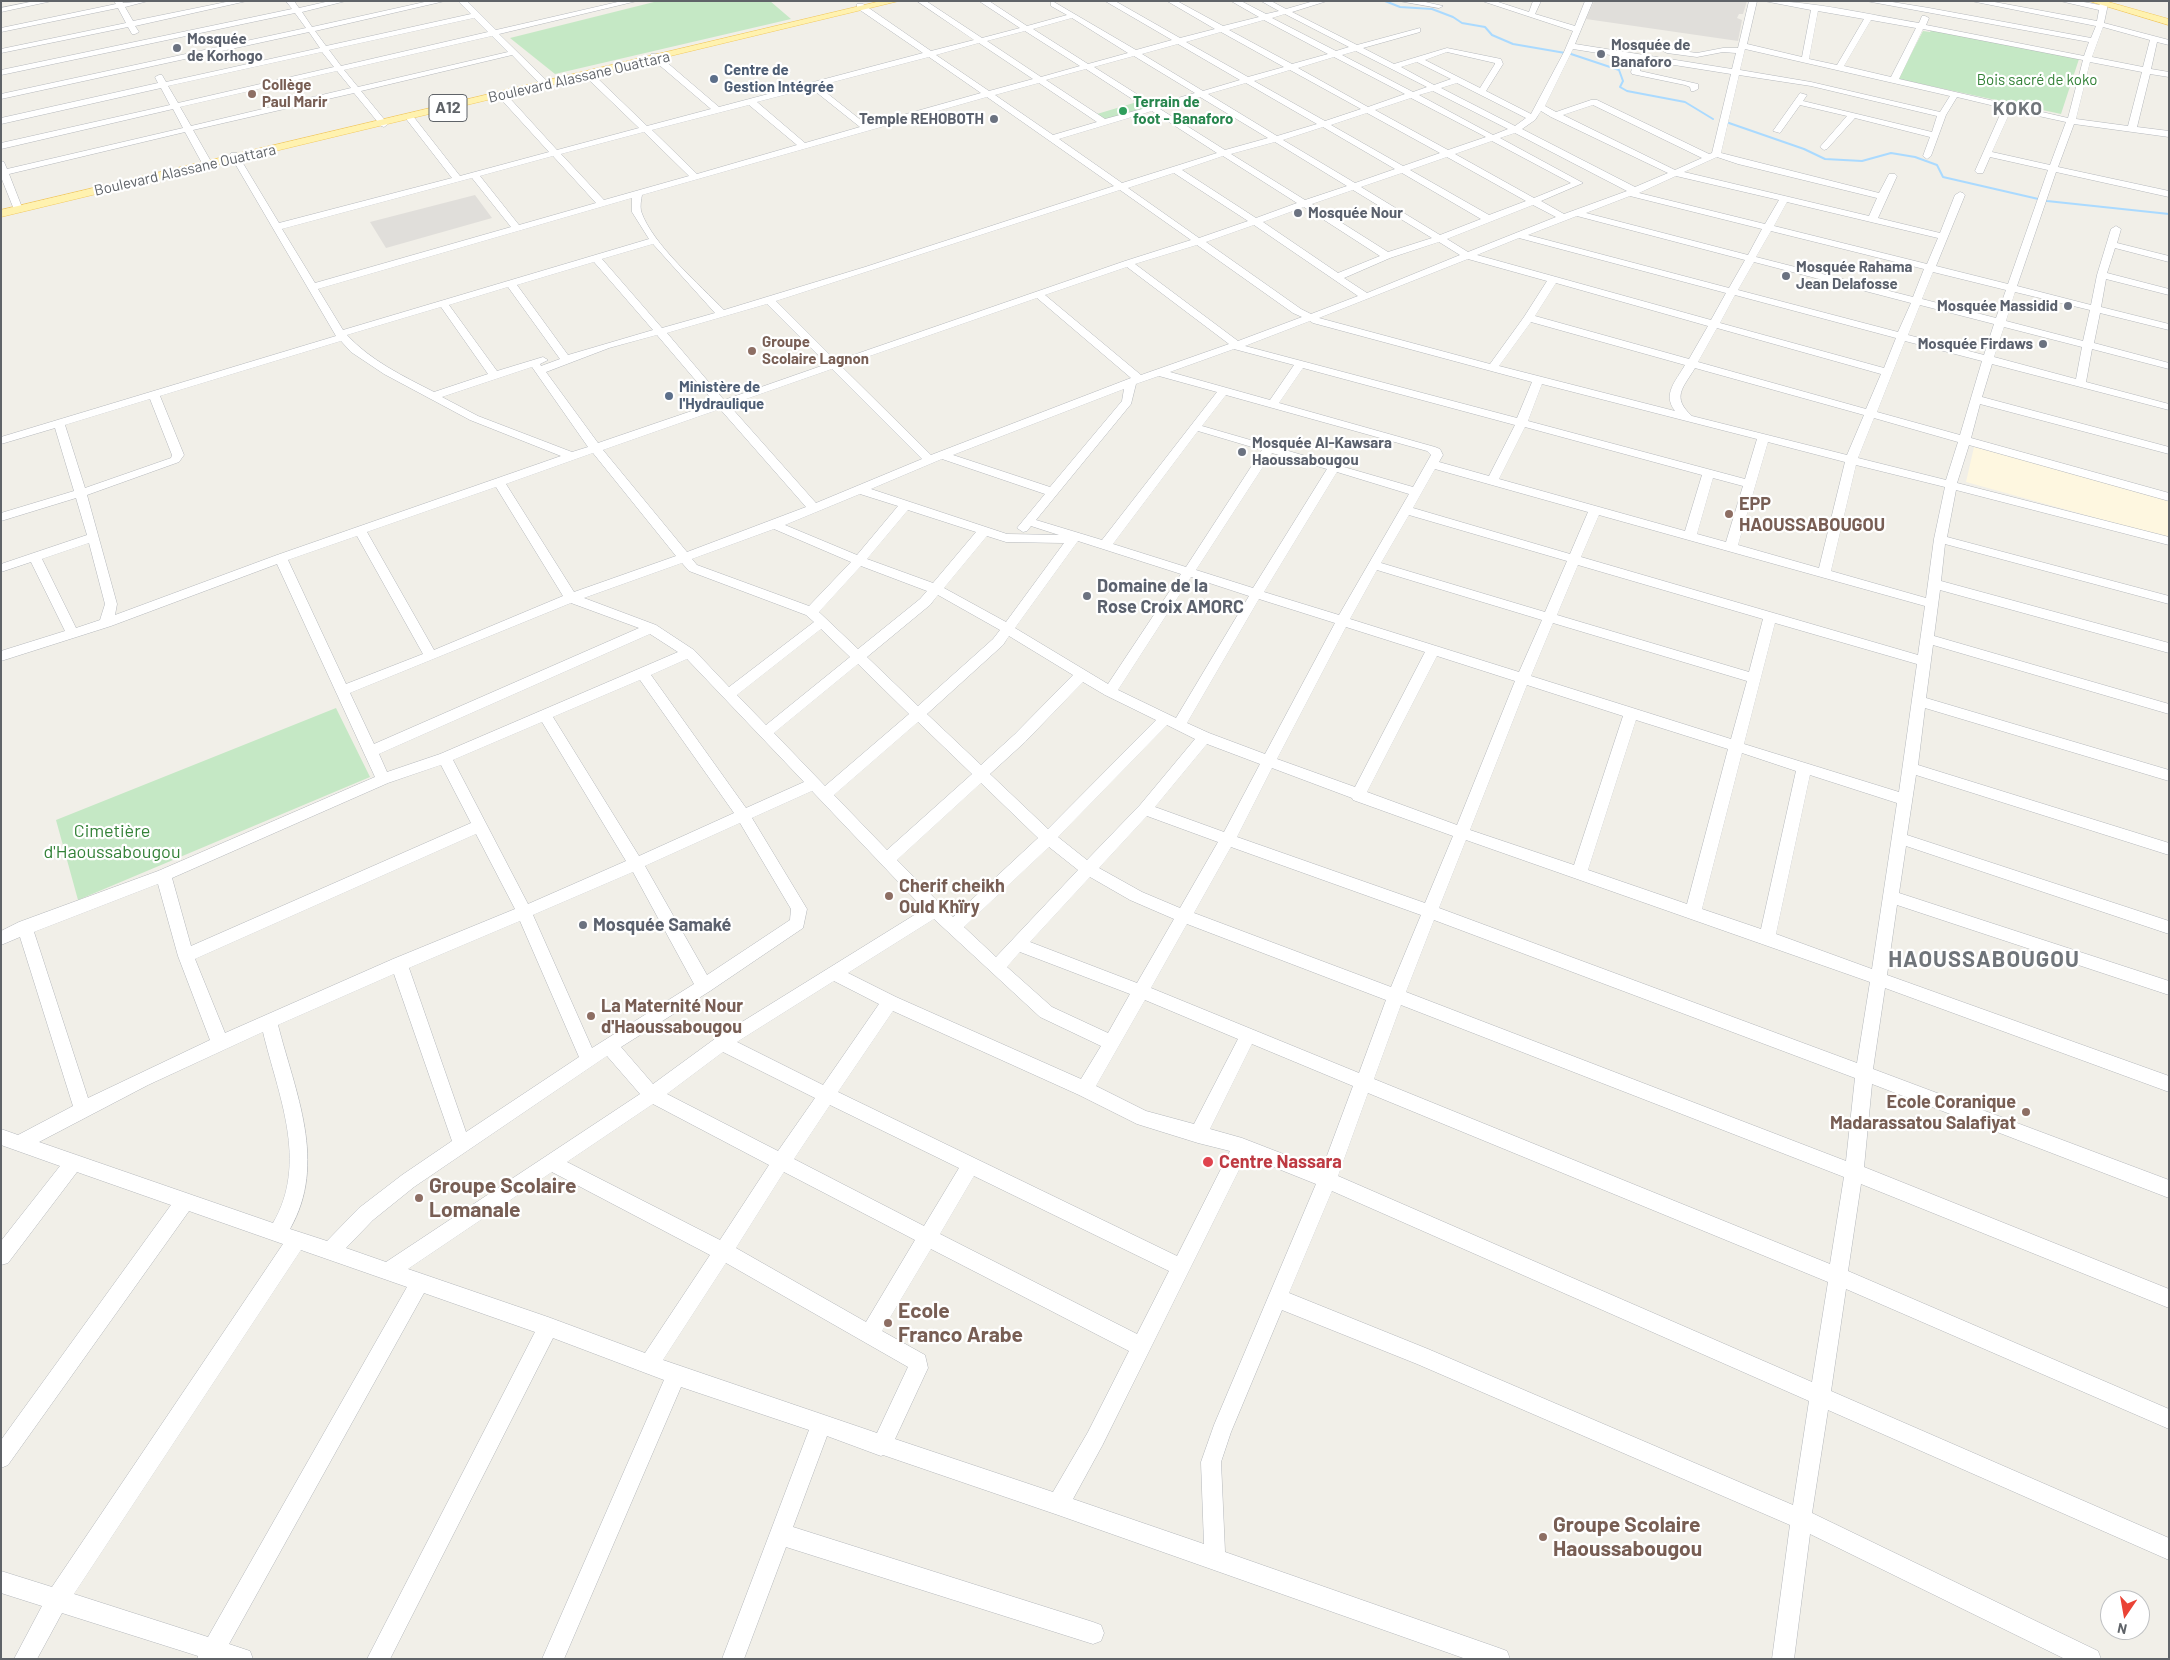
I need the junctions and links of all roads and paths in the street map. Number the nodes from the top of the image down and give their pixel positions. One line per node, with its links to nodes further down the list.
1 (48, 1): 37 (street)
2 (144, 1): 31 (street)
3 (242, 1): 48 (street)
4 (290, 1): 40 (street)
5 (342, 1): 40 (street)
6 (441, 1): 51 (street)
7 (462, 1): 43 (street)
8 (581, 1): 38 (street)
9 (633, 1): 38 (street)
10 (882, 1): 35 (main road, Boulevard Alassane Ouattara / A12)
11 (894, 1): 35 (main road, Boulevard Alassane Ouattara / A12)
12 (921, 1): 59 (street)
13 (983, 1): 52 (street)
14 (1132, 1): 29 (street)
15 (1171, 1): 53 (street)
16 (1235, 1): 46 (street)
17 (1265, 1): 41 (street)
18 (1323, 1): 41 (street)
19 (1403, 1): 34 (street)
20 (1486, 1): 33 (street)
21 (1537, 1): 42 (street)
22 (1589, 1): 56 (street)
23 (1754, 1): 65 (street)
24 (1768, 1): 36 (street)
25 (1870, 1): 39 (street)
26 (1933, 1): 39 (street)
27 (1975, 1): 49 (street)
28 (2064, 1): 30 (street)
29 (1113, 3): 60 (street)
30 (2100, 3): 47 (main road); 49 (street)
31 (119, 4): 48 (street); 54 (street)
32 (1054, 4): 44 (street)
33 (1508, 5): 42 (street)
34 (1439, 6)
35 (861, 8): 71 (street); 75 (main road, Boulevard Alassane Ouattara / A12)
36 (1815, 8): 45 (street); 78 (street)
37 (1, 10)
38 (592, 10): 57 (street)
39 (1929, 10): 50 (street); 61 (street)
40 (298, 11): 51 (street); 70 (street)
41 (1285, 12): 46 (street); 64 (street)
42 (1531, 15): 56 (street)
43 (476, 16): 57 (street); 63 (street)
44 (1073, 16): 52 (street); 72 (street)
45 (1870, 16): 50 (street); 82 (street)
46 (1264, 17): 53 (street); 73 (street)
47 (2169, 21)
48 (130, 24): 67 (street); 70 (street)
49 (2100, 24): 58 (street); 61 (street)
50 (1921, 26): 76 (street); 93 (street)
51 (311, 29): 63 (street); 70 (street)
52 (1027, 29): 59 (street); 79 (street)
53 (1222, 29): 60 (street); 80 (street)
54 (1, 30)
55 (1417, 30): 64 (street)
56 (1578, 30): 68 (street)
57 (492, 33): 69 (street); 83 (street)
58 (2154, 39): 62 (street); 84 (street)
59 (981, 41): 71 (street); 90 (street)
60 (1178, 41): 72 (street); 91 (street)
61 (2094, 41): 76 (street)
62 (2169, 43)
63 (325, 48): 83 (street); 95 (street)
64 (1356, 48): 73 (street); 81 (street)
65 (1743, 49): 66 (street); 78 (street); 85 (street)
66 (1658, 50)
67 (1, 51)
68 (1569, 51): 74 (street); 111 (street)
69 (512, 53): 94 (street); 98 (street)
70 (147, 54): 86 (street); 95 (street); 106 (street)
71 (931, 54): 96 (street); 101 (street)
72 (1134, 54): 79 (street); 102 (street)
73 (1335, 54): 80 (street); 103 (street)
74 (1640, 56): 85 (street); 99 (street)
75 (655, 57): 87 (main road, Boulevard Alassane Ouattara / A12); 94 (main road, Boulevard Alassane Ouattara / A12); 115 (street)
76 (2087, 59): 84 (street); 121 (street)
77 (1418, 60): 81 (street); 92 (street); 100 (street)
78 (1804, 61): 88 (street)
79 (1087, 66): 90 (street); 112 (street)
80 (1291, 67): 91 (street); 114 (street)
81 (1394, 67): 97 (street)
82 (1839, 68): 88 (street); 93 (street)
83 (339, 69): 98 (street); 110 (street)
84 (2147, 71): 89 (street); 129 (street)
85 (1737, 72): 88 (street); 144 (street)
86 (1, 73)
87 (589, 75): 94 (main road, Boulevard Alassane Ouattara / A12); 128 (street)
88 (1817, 75): 108 (street); 118 (street)
89 (2169, 75)
90 (1040, 80): 101 (street); 124 (street)
91 (1246, 80): 102 (street); 125 (street)
92 (1457, 80): 97 (street); 100 (street)
93 (1894, 80): 104 (street)
94 (544, 84): 105 (main road, Boulevard Alassane Ouattara / A12); 113 (main road, Boulevard Alassane Ouattara / A12)
95 (164, 85): 110 (street); 122 (street)
96 (813, 86): 107 (street); 126 (street)
97 (1431, 87): 103 (street); 130 (street)
98 (356, 89): 123 (street); 127 (street)
99 (1694, 89)
100 (1481, 92): 120 (street)
101 (988, 94): 126 (street); 134 (street)
102 (1201, 94): 112 (street); 136 (street)
103 (1412, 94): 114 (street); 135 (street)
104 (1955, 94): 109 (street); 118 (street)
105 (502, 95): 113 (main road, Boulevard Alassane Ouattara / A12); 140 (street)
106 (1, 97)
107 (751, 102): 115 (street); 138 (street)
108 (1799, 102): 117 (street); 131 (street)
109 (2008, 106): 121 (street); 143 (street)
110 (175, 107): 127 (street); 137 (street)
111 (1540, 107): 116 (street); 120 (street)
112 (1155, 108): 124 (street); 141 (street)
113 (437, 109): 119 (main road, Boulevard Alassane Ouattara / A12); 123 (main road, Boulevard Alassane Ouattara / A12)
114 (1367, 109): 125 (street); 142 (street)
115 (718, 111): 128 (street)
116 (1554, 115): 144 (street); 153 (street)
117 (1853, 115): 133 (street); 139 (street)
118 (1942, 115): 133 (street)
119 (410, 118): 123 (main road, Boulevard Alassane Ouattara / A12); 157 (street)
120 (1532, 118): 130 (street)
121 (2071, 120): 129 (street); 148 (street)
122 (1, 121)
123 (382, 122): 146 (main road, Boulevard Alassane Ouattara / A12)
124 (1105, 123): 134 (street)
125 (1323, 125): 136 (street); 150 (street)
126 (866, 128): 138 (street)
127 (188, 129): 147 (street); 149 (street)
128 (648, 129): 140 (street); 156 (street)
129 (2132, 129): 132 (street)
130 (1515, 130): 135 (street); 160 (street)
131 (1777, 131)
132 (2169, 134)
133 (1934, 135): 145 (street)
134 (1052, 138): 158 (street)
135 (1492, 138): 142 (street); 166 (street)
136 (1277, 139): 141 (street); 159 (street)
137 (1, 146)
138 (803, 146): 156 (street)
139 (1824, 147)
140 (557, 153): 154 (street); 168 (street)
141 (1225, 153): 151 (street); 167 (street)
142 (1448, 153): 150 (street); 166 (street)
143 (1988, 154): 148 (street); 152 (street)
144 (1712, 156): 153 (street); 164 (street)
145 (1927, 156)
146 (235, 157): 147 (main road, Boulevard Alassane Ouattara / A12); 177 (street)
147 (207, 163): 169 (main road, Boulevard Alassane Ouattara / A12)
148 (2053, 168): 162 (street); 199 (street)
149 (2, 169): 169 (street)
150 (1402, 169): 159 (street); 174 (street)
151 (1176, 170): 158 (street); 176 (street)
152 (1980, 171)
153 (1675, 173): 160 (street); 165 (street)
154 (474, 175): 157 (street); 179 (street)
155 (1892, 176): 164 (street)
156 (695, 177): 161 (street)
157 (458, 179): 177 (street)
158 (1122, 186): 185 (street); 204 (street)
159 (1355, 186): 167 (street); 183 (street)
160 (1632, 192): 171 (street); 178 (street)
161 (638, 193): 168 (street); 184 (street)
162 (2169, 194)
163 (1960, 195): 182 (street)
164 (1883, 197): 175 (street)
165 (1784, 199): 175 (street); 178 (street)
166 (1534, 202): 173 (street); 174 (street)
167 (1305, 203): 176 (street); 187 (street)
168 (602, 204): 179 (street)
169 (17, 208): 170 (main road, Boulevard Alassane Ouattara / A12); 172 (main road, Boulevard Alassane Ouattara / A12)
170 (1, 210)
171 (1575, 213): 173 (street); 190 (street)
172 (1, 214)
173 (1562, 217): 181 (street)
174 (1488, 219): 183 (street)
175 (1872, 220): 182 (street)
176 (1255, 221): 185 (street); 195 (street)
177 (277, 227): 198 (street)
178 (1770, 227): 190 (street); 193 (street)
179 (517, 228): 198 (street)
180 (2116, 229): 186 (street)
181 (1518, 235): 188 (street); 200 (street)
182 (1942, 236): 193 (street)
183 (1439, 239): 187 (street); 188 (street)
184 (654, 241): 189 (street); 208 (street)
185 (1199, 241): 192 (street); 209 (street)
186 (2111, 244): 191 (street); 194 (street)
187 (1387, 256): 195 (street)
188 (1468, 256): 196 (street); 203 (street)
189 (596, 258): 197 (street); 214 (street)
190 (1752, 259): 200 (street); 205 (street)
191 (2169, 259)
192 (1128, 263): 202 (street); 217 (street)
193 (1930, 267): 199 (street); 205 (street)
194 (2102, 275): 201 (street); 207 (street)
195 (1337, 276): 203 (street)
196 (1552, 281): 210 (street); 212 (street)
197 (511, 284): 206 (street); 219 (street)
198 (313, 287): 215 (street)
199 (2011, 287): 207 (street); 211 (street)
200 (1732, 292): 212 (street); 216 (street)
201 (2169, 292)
202 (1038, 294): 222 (street); 230 (street)
203 (1366, 297): 209 (street)
204 (769, 300): 208 (street); 222 (street)
205 (1916, 301): 211 (street); 216 (street)
206 (443, 303): 215 (street); 229 (street)
207 (2094, 308): 213 (street); 218 (street)
208 (722, 314): 214 (street)
209 (1309, 317): 217 (street); 226 (street)
210 (1529, 318): 221 (street); 226 (street)
211 (2000, 323): 218 (street); 220 (street)
212 (1714, 325): 221 (street); 228 (street)
213 (2169, 327)
214 (660, 331): 219 (street); 237 (street)
215 (341, 336): 234 (street); 235 (street)
216 (1902, 336): 220 (street); 228 (street)
217 (1236, 346): 223 (street); 227 (street)
218 (2088, 346): 225 (street); 232 (street)
219 (563, 356): 224 (street)
220 (1988, 359): 232 (street); 236 (street)
221 (1692, 363): 240 (street); 241 (street)
222 (835, 365): 237 (street); 254 (street)
223 (1300, 365): 238 (street); 243 (street)
224 (537, 366): 229 (street); 248 (street)
225 (2169, 366)
226 (1492, 368): 231 (street)
227 (1158, 372): 230 (street); 233 (street)
228 (1886, 372): 240 (street)
229 (495, 376): 235 (street)
230 (1135, 380): 252 (street); 263 (street)
231 (1538, 380): 241 (street); 243 (street)
232 (2080, 384): 239 (street)
233 (1223, 392): 238 (street); 244 (street)
234 (154, 395): 242 (street); 265 (street)
235 (433, 396): 251 (street)
236 (1976, 398): 246 (street); 250 (street)
237 (722, 404): 248 (street); 268 (street)
238 (1272, 405): 255 (street)
239 (2169, 408)
240 (1871, 412): 246 (street); 253 (street)
241 (1688, 418): 245 (street)
242 (59, 423): 247 (street); 265 (street)
243 (1521, 424): 257 (street); 258 (street)
244 (1194, 428): 249 (street); 282 (street)
245 (1763, 438): 253 (street); 260 (street)
246 (1964, 440): 261 (street); 266 (street)
247 (1, 441)
248 (596, 449): 251 (street); 285 (street)
249 (1269, 449): 256 (street); 291 (street)
250 (2169, 452)
251 (573, 456): 259 (street)
252 (942, 456): 254 (street); 263 (street)
253 (1851, 460): 261 (street); 292 (street)
254 (930, 461): 262 (street)
255 (1432, 464): 258 (street); 264 (street)
256 (1334, 468): 264 (street); 295 (street)
257 (1709, 473): 260 (street); 276 (street)
258 (1492, 481): 270 (street)
259 (500, 483): 274 (street); 296 (street)
260 (1749, 484): 283 (street)
261 (1951, 485): 280 (street); 281 (street)
262 (861, 490): 267 (street); 268 (street)
263 (1052, 492): 272 (street)
264 (1417, 492): 269 (street)
265 (81, 493): 271 (street); 277 (street)
266 (2169, 497)
267 (906, 505): 275 (street); 288 (street)
268 (814, 508): 273 (street)
269 (1406, 510): 287 (street); 289 (street)
270 (1595, 510): 276 (street); 287 (street)
271 (1, 517)
272 (1028, 521): 278 (street); 279 (street)
273 (774, 525): 285 (street); 288 (street)
274 (360, 530): 286 (street); 312 (street)
275 (984, 531): 278 (street); 294 (street)
276 (1690, 536): 283 (street)
277 (94, 537): 284 (street); 303 (street)
278 (1014, 539): 279 (street)
279 (1078, 539): 282 (street); 305 (street)
280 (1940, 539): 293 (street); 297 (street)
281 (2169, 541)
282 (1106, 546): 291 (street)
283 (1731, 547): 292 (street)
284 (35, 557): 290 (street); 306 (street)
285 (683, 557): 296 (street); 300 (street)
286 (281, 558): 303 (street); 319 (street)
287 (1574, 560): 299 (street); 301 (street)
288 (859, 561): 294 (street); 300 (street)
289 (1374, 565): 299 (street); 302 (street)
290 (1, 568)
291 (1187, 572): 295 (street); 320 (street)
292 (1824, 573): 298 (street)
293 (1935, 584): 298 (street); 308 (street)
294 (936, 589): 305 (street); 313 (street)
295 (1256, 594): 302 (street); 327 (street)
296 (571, 598): 304 (street); 312 (street)
297 (2169, 600)
298 (1933, 604): 307 (street)
299 (1550, 616): 317 (street); 318 (street)
300 (816, 617): 313 (street); 321 (street)
301 (1770, 617): 314 (street); 317 (street)
302 (1342, 622): 309 (street); 333 (street)
303 (106, 623): 306 (street)
304 (652, 628): 310 (street); 331 (street)
305 (1008, 629): 316 (street); 324 (street)
306 (72, 634): 311 (street)
307 (1928, 639): 314 (street); 323 (street)
308 (2169, 648)
309 (1433, 650): 318 (street); 340 (street)
310 (690, 653): 315 (street); 321 (street)
311 (1, 656)
312 (431, 656): 319 (street)
313 (858, 659): 324 (street); 328 (street)
314 (1925, 662): 322 (street)
315 (644, 674): 326 (street); 343 (street)
316 (1081, 675): 320 (street); 336 (street)
317 (1753, 678): 330 (street)
318 (1523, 679): 325 (street); 345 (street)
319 (342, 690): 331 (street)
320 (1110, 692): 327 (street)
321 (728, 695): 328 (street)
322 (1919, 701): 335 (street); 337 (street)
323 (2169, 709)
324 (918, 713): 336 (street); 339 (street)
325 (1631, 713): 330 (street); 353 (street)
326 (545, 716): 332 (street); 351 (street)
327 (1171, 722): 329 (street); 346 (street)
328 (765, 733): 339 (street)
329 (1204, 737): 333 (street); 342 (street)
330 (1736, 746): 334 (street); 359 (street)
331 (370, 752): 338 (street)
332 (445, 758): 338 (street); 344 (street)
333 (1267, 762): 340 (street); 348 (street)
334 (1804, 768): 341 (street); 365 (street)
335 (1910, 768): 341 (street); 349 (street)
336 (981, 774): 346 (street); 350 (street)
337 (2169, 776)
338 (383, 779): 354 (street)
339 (819, 790): 343 (street); 350 (street)
340 (1358, 796): 345 (street)
341 (1905, 800): 347 (street)
342 (1145, 809): 348 (street); 352 (street)
343 (743, 816): 351 (street); 372 (street)
344 (479, 826): 357 (street); 367 (street)
345 (1462, 833): 353 (street); 358 (street)
346 (1048, 838): 352 (street); 362 (street)
347 (1900, 838): 355 (street); 363 (street)
348 (1227, 841): 358 (street); 360 (street)
349 (2169, 848)
350 (888, 859): 356 (street)
351 (636, 864): 357 (street); 372 (street)
352 (1088, 869): 360 (street); 366 (street)
353 (1579, 874): 359 (street)
354 (163, 875): 361 (street); 367 (street)
355 (1892, 897): 371 (street); 373 (street)
356 (935, 910): 362 (street); 370 (street)
357 (524, 912): 368 (street); 383 (street)
358 (1431, 912): 375 (street); 384 (street)
359 (1693, 913): 365 (street)
360 (1183, 916): 374 (street); 375 (street)
361 (25, 927): 364 (street); 390 (street)
362 (953, 927): 369 (street)
363 (2169, 928)
364 (1, 938)
365 (1767, 938): 371 (street)
366 (1018, 944): 369 (street); 374 (street)
367 (186, 956): 379 (street)
368 (399, 964): 377 (street); 393 (street)
369 (996, 967): 381 (street)
370 (833, 973): 376 (street); 380 (street)
371 (1877, 979): 384 (street); 386 (street)
372 (704, 986): 382 (street)
373 (2169, 988)
374 (1140, 991): 378 (street); 381 (street)
375 (1396, 996): 385 (street); 399 (street)
376 (890, 1002): 387 (street); 389 (street)
377 (269, 1021): 379 (street); 403 (street)
378 (1248, 1036): 385 (street); 391 (street)
379 (220, 1042): 390 (street)
380 (722, 1042): 388 (street); 389 (street)
381 (1110, 1043): 387 (street)
382 (609, 1046): 383 (street); 388 (street)
383 (589, 1060): 393 (street)
384 (1864, 1073): 399 (street); 401 (street)
385 (1363, 1082): 400 (street); 411 (street)
386 (2169, 1084)
387 (1085, 1090): 391 (street)
388 (652, 1095): 396 (street); 397 (street)
389 (826, 1096): 396 (street); 398 (street)
390 (82, 1108): 392 (street)
391 (1198, 1134): 394 (street)
392 (10, 1141): 395 (street)
393 (462, 1145): 406 (street)
394 (1242, 1146): 400 (street); 409 (street)
395 (74, 1162): 402 (street); 408 (street)
396 (781, 1162): 404 (street); 407 (street)
397 (552, 1163): 407 (street); 410 (street)
398 (970, 1166): 404 (street); 409 (street)
399 (1854, 1172): 411 (street); 414 (street)
400 (1327, 1180): 413 (street); 420 (street)
401 (2169, 1189)
402 (185, 1201): 403 (street); 424 (street)
403 (277, 1234): 405 (street)
404 (927, 1238): 416 (street); 417 (street)
405 (297, 1240): 406 (street); 431 (street)
406 (329, 1252): 410 (street)
407 (724, 1252): 416 (street); 418 (street)
408 (1, 1256)
409 (1180, 1267): 417 (street)
410 (387, 1272): 412 (street)
411 (1839, 1277): 420 (street); 421 (street)
412 (419, 1284): 415 (street); 433 (street)
413 (1276, 1298): 426 (street); 429 (street)
414 (2169, 1299)
415 (548, 1327): 418 (street); 436 (street)
416 (870, 1335): 423 (street)
417 (1141, 1348): 425 (street)
418 (648, 1365): 419 (street)
419 (676, 1375): 422 (street); 437 (street)
420 (1821, 1396): 426 (street); 428 (street)
421 (2169, 1419)
422 (821, 1425): 423 (street); 427 (street)
423 (881, 1446): 425 (street)
424 (1, 1458)
425 (1058, 1504): 429 (street)
426 (1802, 1519): 440 (street); 441 (street)
427 (780, 1534): 432 (street); 438 (street)
428 (2169, 1548)
429 (1215, 1560): 439 (street)
430 (1, 1582): 431 (street)
431 (57, 1600): 433 (street); 434 (street)
432 (1093, 1633)
433 (210, 1654): 435 (street)
434 (24, 1659)
435 (242, 1659)
436 (378, 1659)
437 (553, 1659)
438 (733, 1659)
439 (1499, 1659)
440 (1783, 1659)
441 (2090, 1659)

